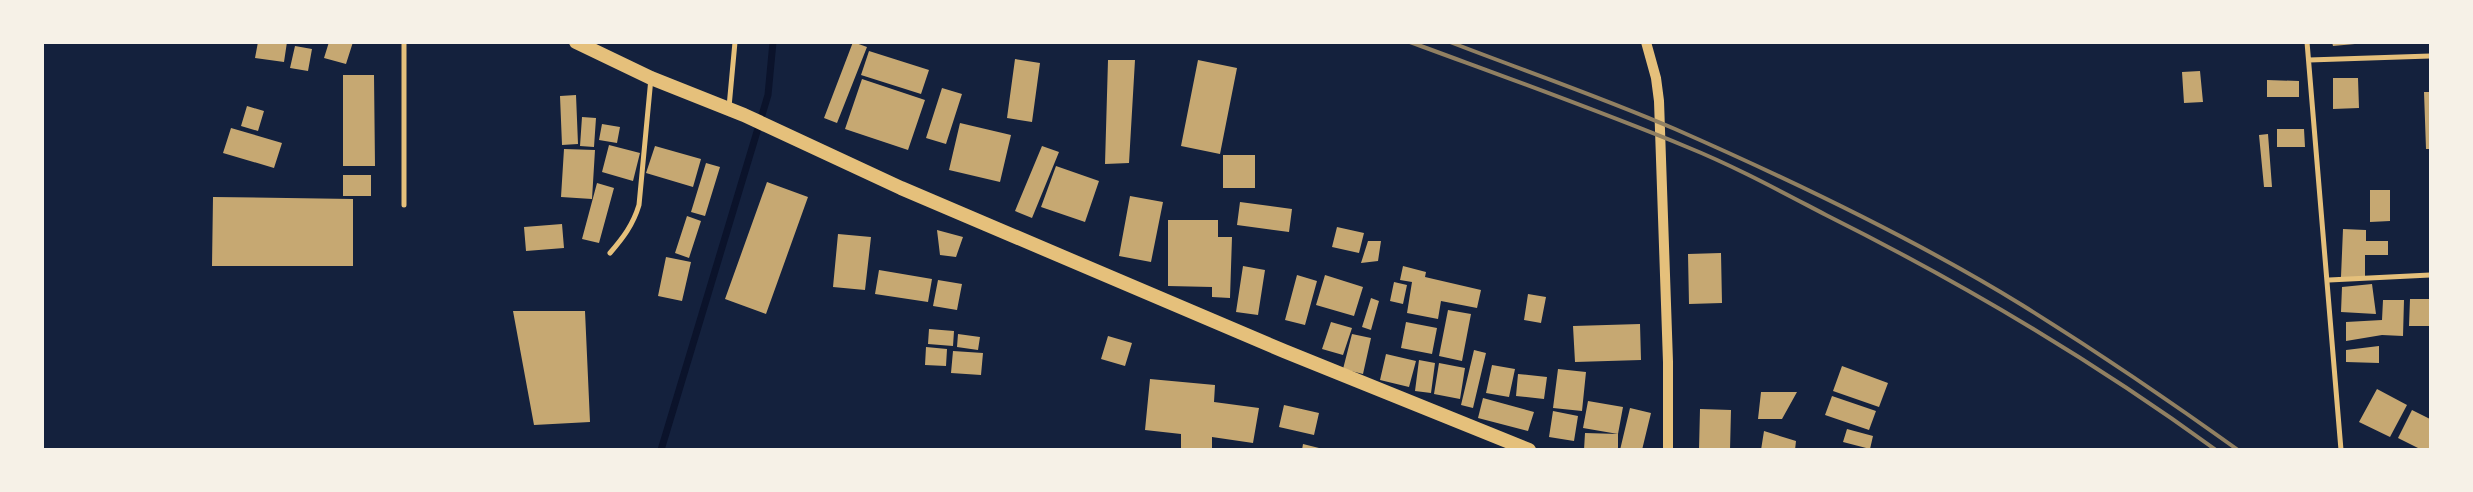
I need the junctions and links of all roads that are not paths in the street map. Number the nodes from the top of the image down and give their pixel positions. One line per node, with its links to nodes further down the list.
1 (404, 42): 10 (street)
2 (576, 42): 8 (highway)
3 (736, 42): 9 (street)
4 (1646, 42): 15 (main road)
5 (2308, 42): 7 (street)
6 (2430, 56): 7 (street)
7 (2309, 60): 13 (street)
8 (651, 78): 9 (highway); 11 (street)
9 (729, 109): 14 (highway)
10 (404, 205)
11 (610, 253)
12 (2430, 275): 13 (street)
13 (2328, 280): 16 (street)
14 (1529, 450)
15 (1668, 450)
16 (2341, 450)

